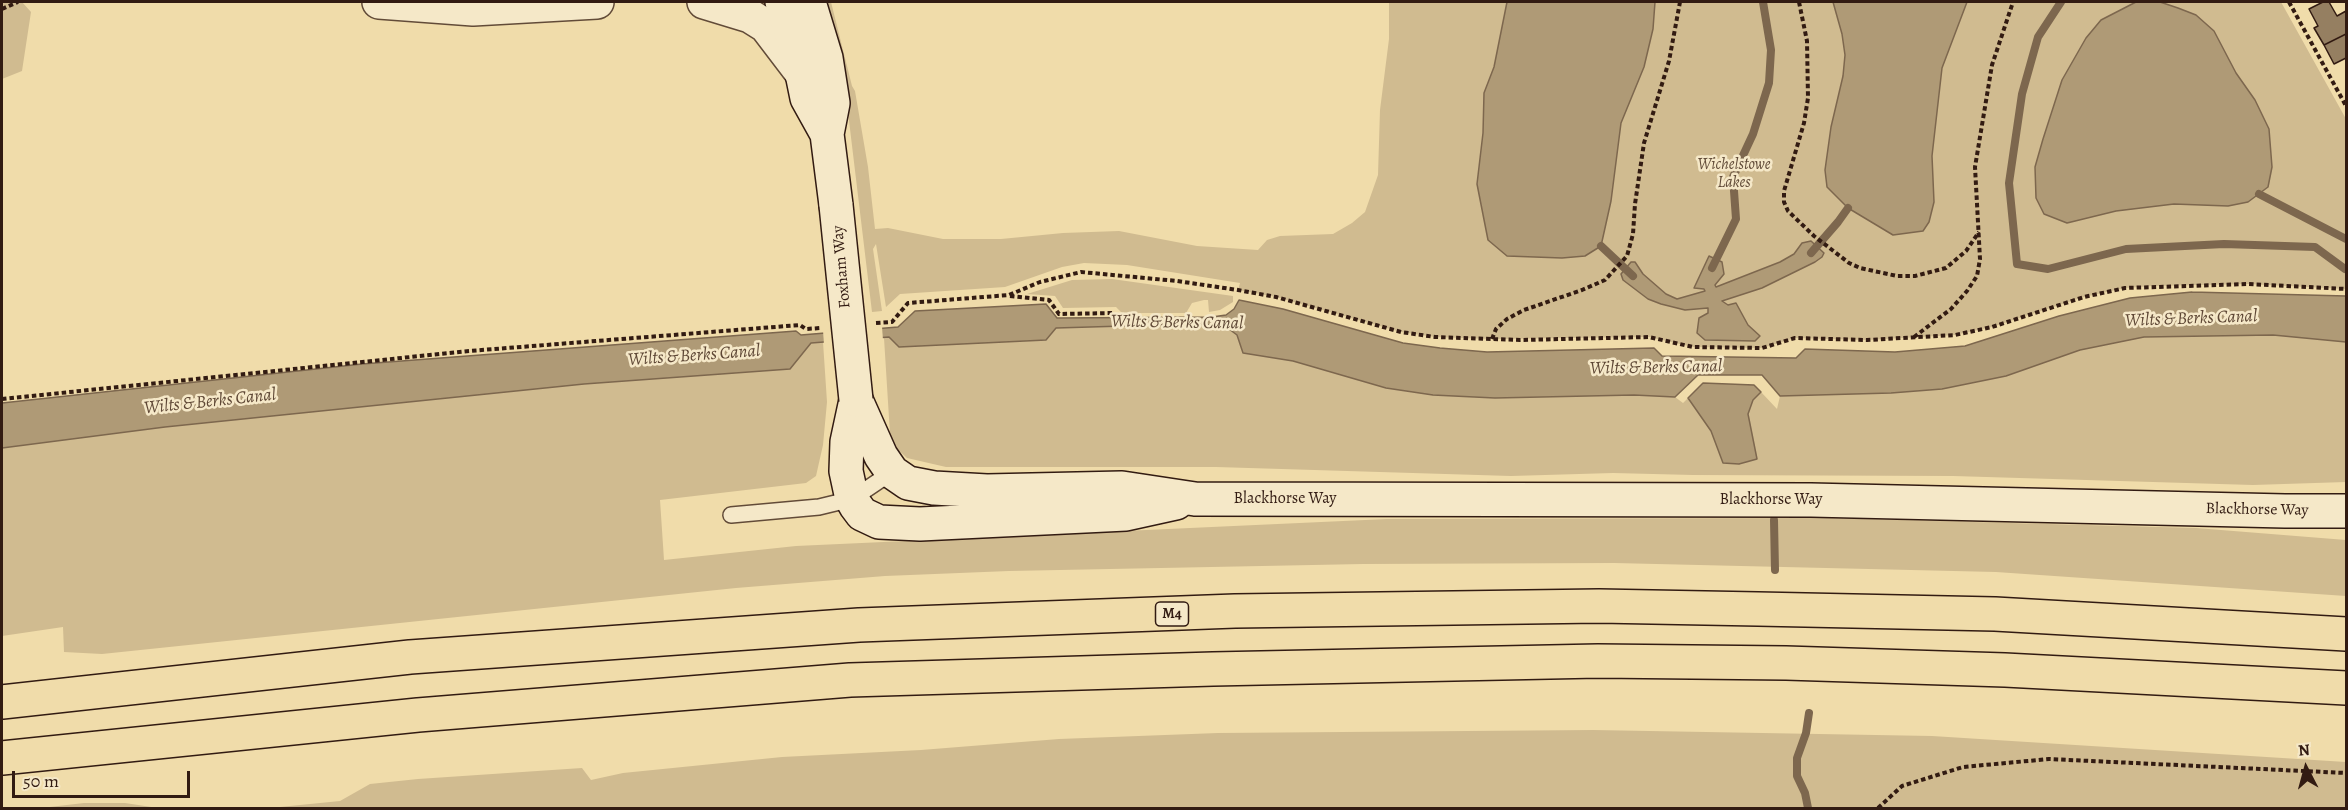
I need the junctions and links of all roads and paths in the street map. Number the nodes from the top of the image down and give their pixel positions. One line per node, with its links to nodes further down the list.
1 (18, 2): 11 (path)
2 (379, 2): 3 (main road)
3 (597, 2)
4 (704, 2): 12 (main road)
5 (782, 2): 12 (main road, Foxham Way)
6 (809, 2): 14 (main road, Foxham Way)
7 (1680, 2): 22 (path)
8 (1799, 2): 15 (path)
9 (2013, 2): 15 (path)
10 (2289, 2): 13 (path)
11 (2, 9)
12 (802, 74): 14 (main road, Foxham Way)
13 (2346, 106)
14 (827, 134): 24 (main road, Foxham Way, bridge)
15 (1979, 232): 21 (path)
16 (2346, 289): 21 (path)
17 (1009, 295): 18 (path); 19 (path); 22 (path)
18 (1114, 313)
19 (870, 324)
20 (827, 327): 23 (path)
21 (1912, 338): 22 (path)
22 (1492, 339)
23 (2, 399)
24 (856, 400): 25 (main road, Foxham Way); 26 (main road, Foxham Way)
25 (904, 479): 26 (lane); 27 (main road, Blackhorse Way)
26 (852, 499): 27 (main road, Blackhorse Way); 29 (lane)
27 (1195, 499): 28 (main road, Blackhorse Way)
28 (2346, 511)
29 (731, 515)
30 (2346, 634): 32 (highway, M4)
31 (2346, 688): 33 (highway)
32 (2, 702)
33 (2, 758)
34 (2346, 773): 35 (path)
35 (1878, 808)

